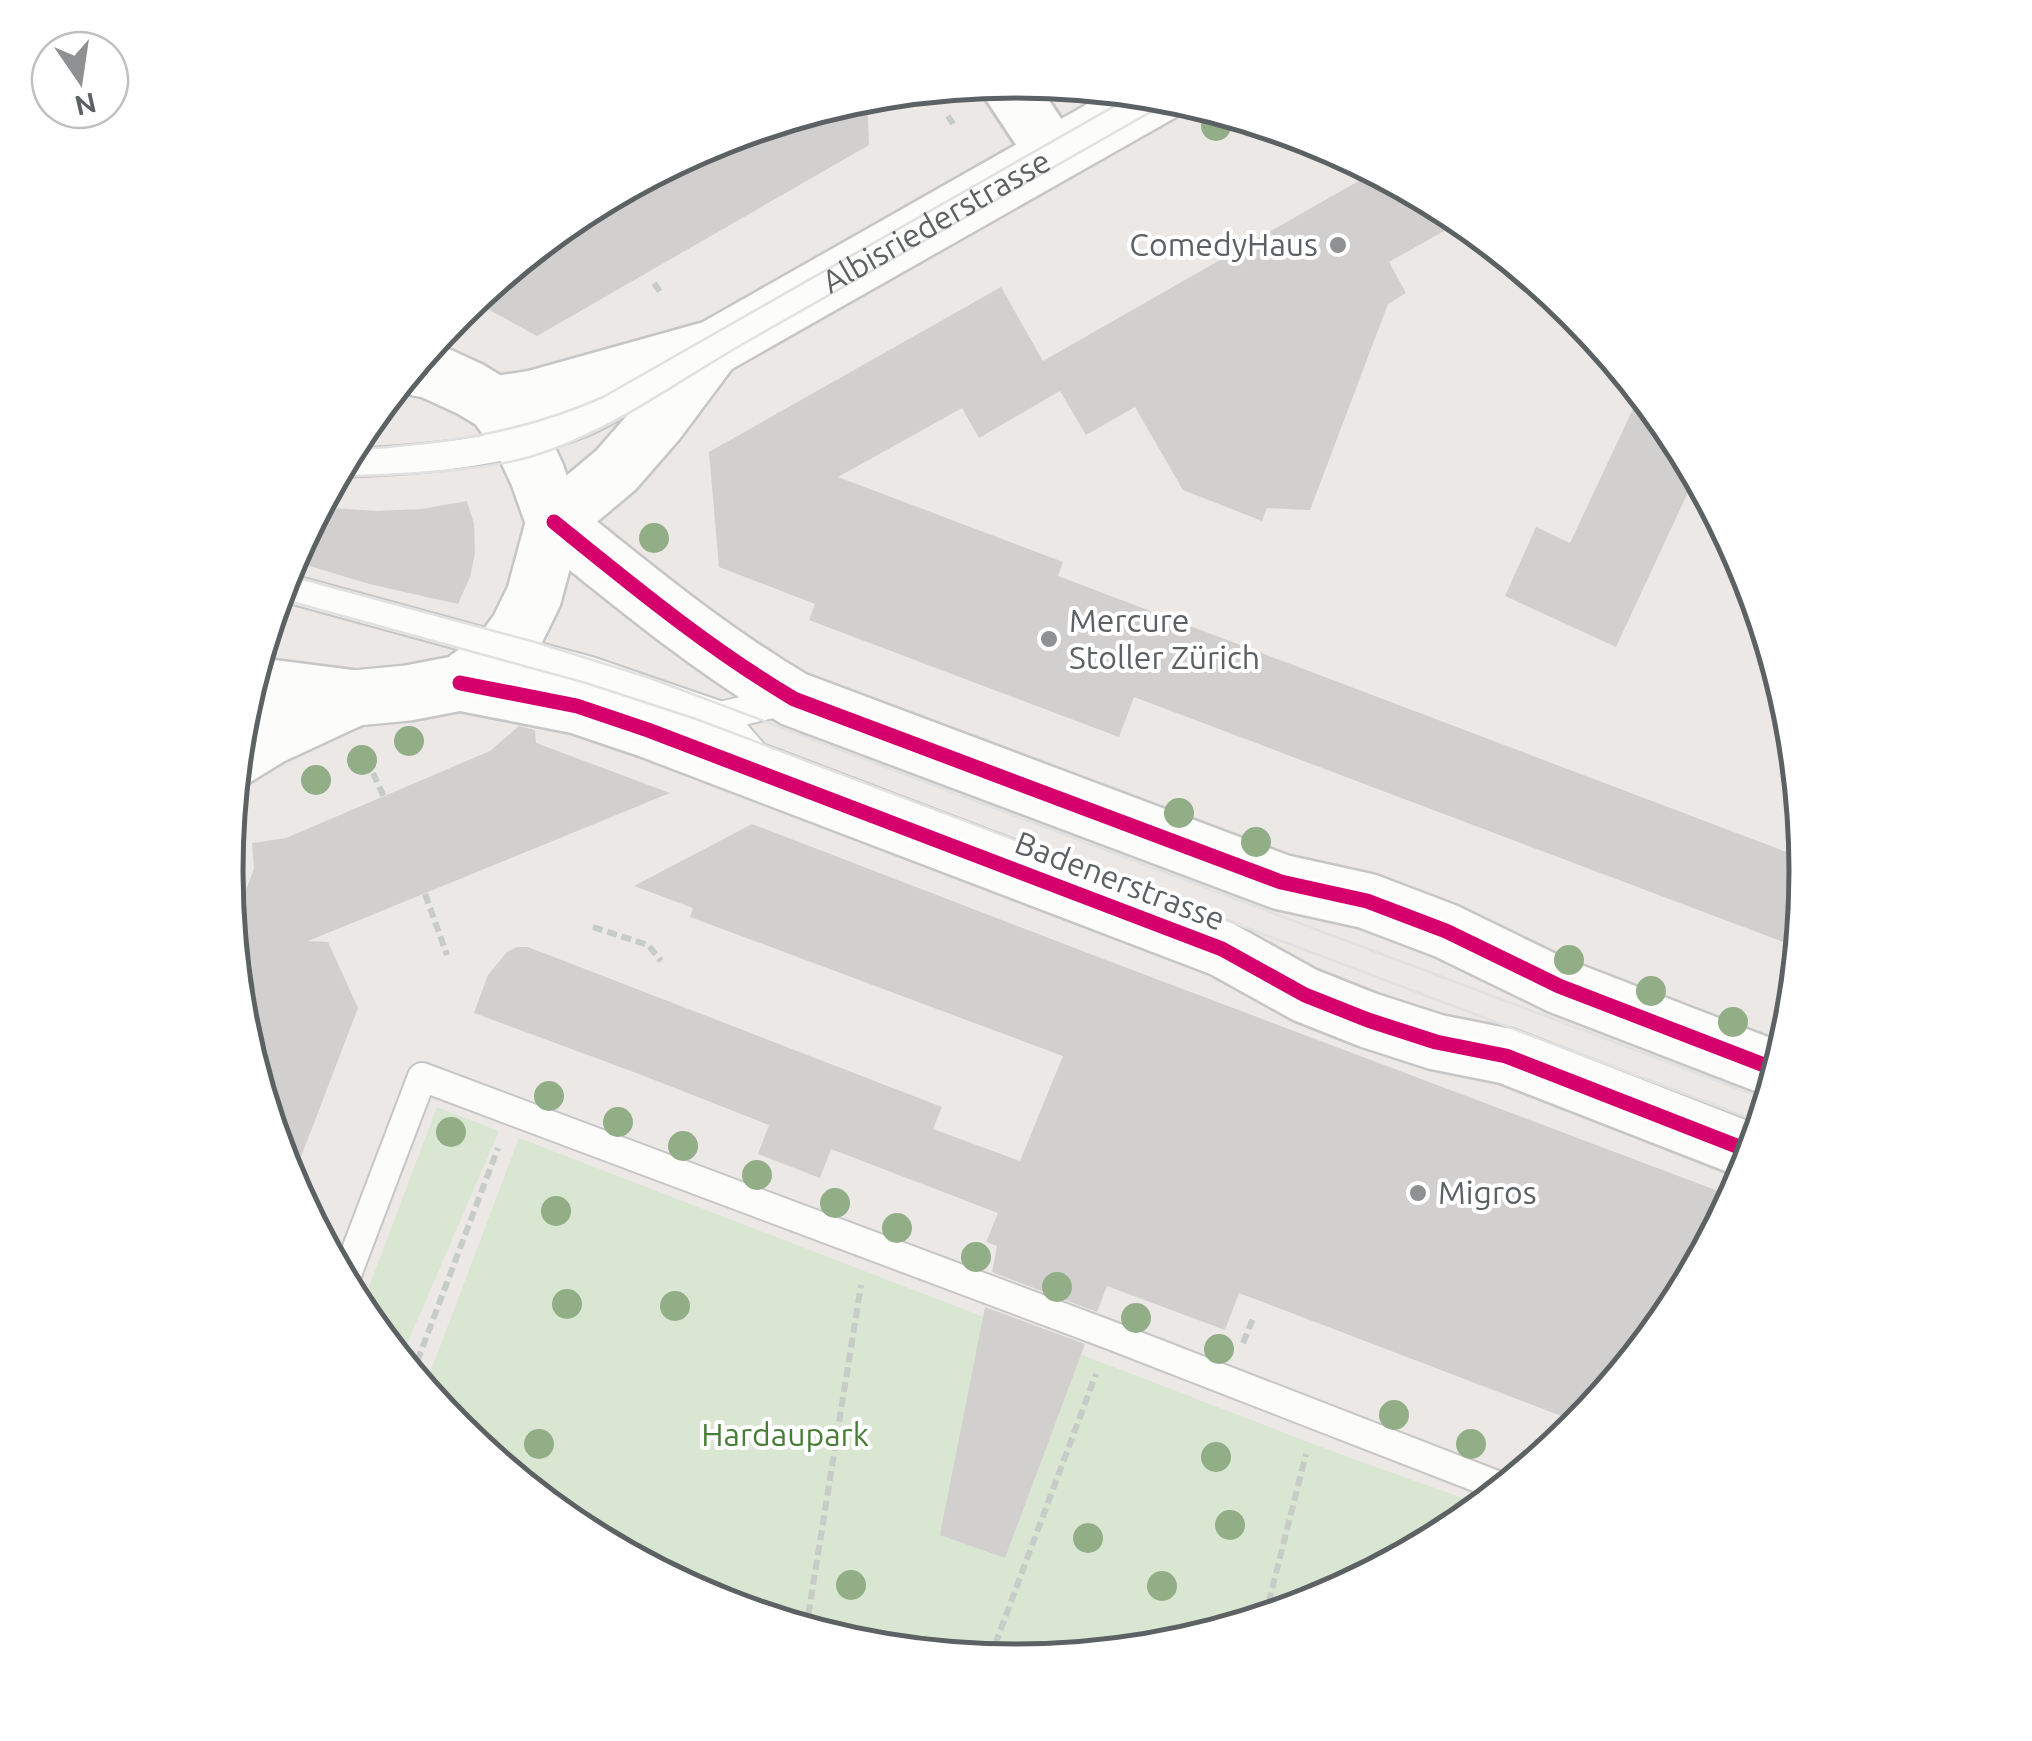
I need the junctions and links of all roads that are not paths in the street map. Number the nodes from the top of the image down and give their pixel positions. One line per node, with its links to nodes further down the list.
1 (1016, 98): 3 (street)
2 (1138, 107): 3 (street, Albisriederstrasse)
3 (1054, 155): 4 (street, Albisriederstrasse)
4 (713, 348): 6 (street, Albisriederstrasse); 8 (street, Albisriederstrasse)
5 (427, 371): 6 (street)
6 (509, 423): 7 (lane); 8 (street)
7 (361, 461)
8 (554, 522): 10 (street); 14 (street, Badenerstrasse)
9 (296, 590): 10 (lane)
10 (504, 647): 11 (street); 15 (lane)
11 (460, 683): 13 (street); 17 (street, Badenerstrasse)
12 (265, 686): 13 (street)
13 (355, 698): 16 (street)
14 (794, 699): 15 (lane); 18 (street, Badenerstrasse)
15 (721, 716): 17 (lane)
16 (254, 747)
17 (774, 778): 19 (street, Badenerstrasse)
18 (1764, 1065)
19 (1738, 1146)
20 (351, 1264): 21 (lane)
21 (1489, 1482)

